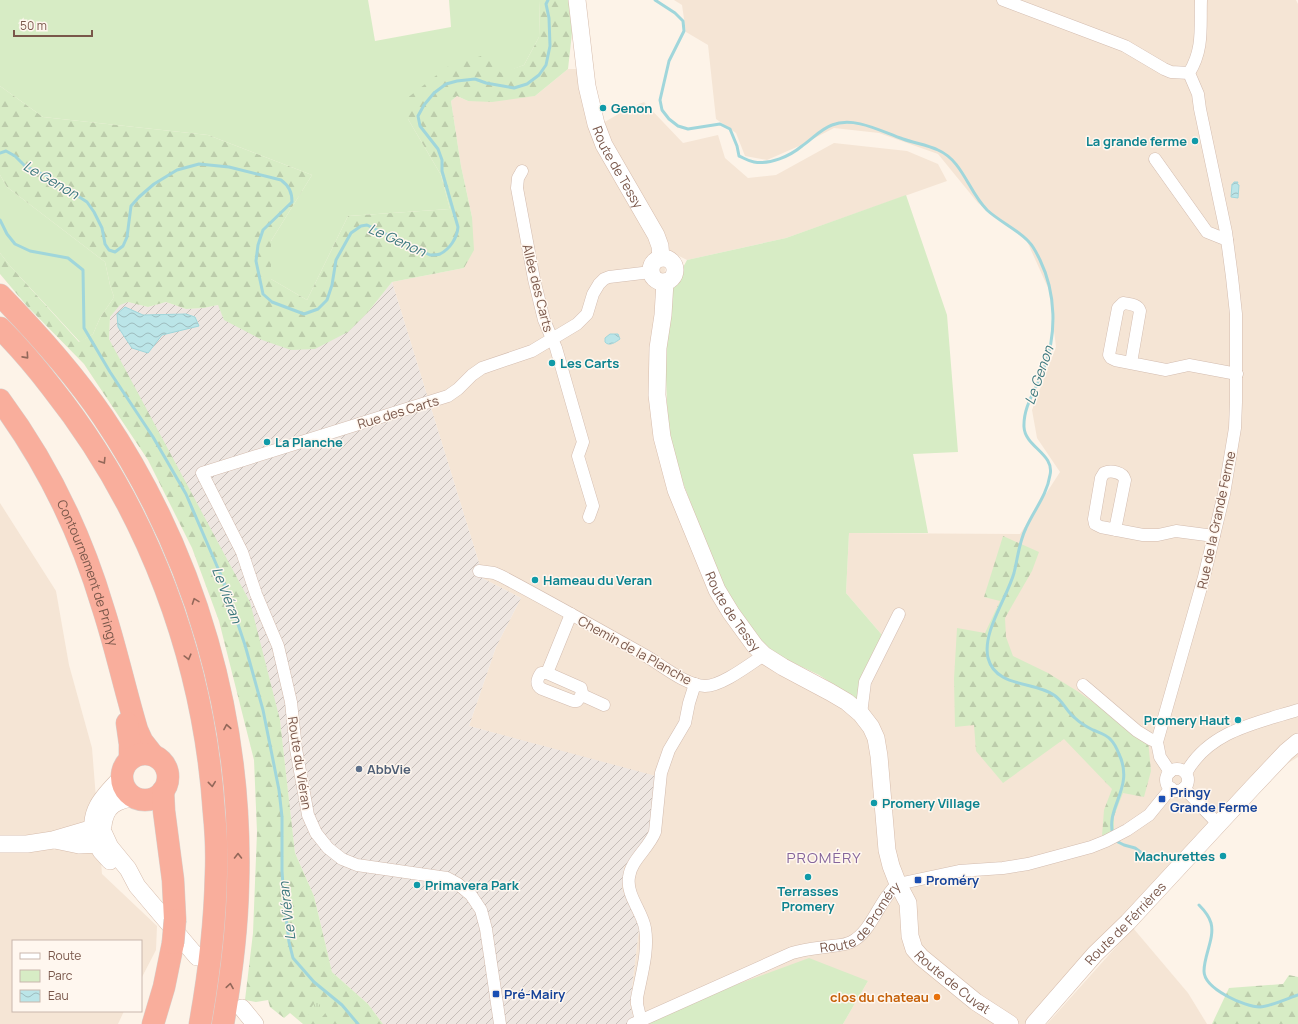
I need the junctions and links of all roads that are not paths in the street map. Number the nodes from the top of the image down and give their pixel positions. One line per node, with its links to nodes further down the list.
1 (577, 0): 8 (street, Route de Tessy)
2 (1003, 0): 4 (street)
3 (1201, 0): 4 (street)
4 (1189, 73): 7 (street, Rue de la Grande Ferme)
5 (1155, 159): 7 (street)
6 (522, 171): 13 (street, Allée des Carts)
7 (1227, 240): 15 (street, Rue de la Grande Ferme)
8 (661, 258): 9 (street); 10 (street)
9 (651, 272): 10 (street); 13 (street, Rue des Carts)
10 (665, 282): 25 (street, Route de Tessy)
11 (0, 295): 51 (highway, one-way to 11)
12 (0, 328): 50 (highway, one-way to 50)
13 (552, 339): 18 (street, Rue des Carts); 19 (street, Allée des Carts)
14 (1131, 363): 14 (street); 15 (street)
15 (1237, 374): 21 (street, Rue de la Grande Ferme)
16 (0, 400): 33 (highway, Contournement de Pringy)
17 (0, 415): 34 (highway, Contournement de Pringy)
18 (202, 473): 53 (street, Route du Viéran)
19 (589, 517)
20 (1115, 530): 21 (street)
21 (1214, 536): 31 (street, Rue de la Grande Ferme)
22 (479, 571): 23 (street, Chemin de la Planche)
23 (571, 614): 26 (street, Chemin de la Planche); 28 (street, Chemin de la Planche)
24 (899, 614): 30 (street)
25 (764, 655): 26 (street, Chemin de la Planche); 30 (street, Route de Tessy)
26 (695, 684): 48 (street)
27 (1083, 685): 31 (street)
28 (604, 704)
29 (1298, 710): 36 (street)
30 (861, 714): 45 (street, Route de Tessy)
31 (1158, 742): 35 (street, Rue de la Grande Ferme)
32 (1298, 742): 41 (street, Route de Férrières)
33 (153, 755): 34 (highway); 39 (highway, Contournement de Pringy)
34 (126, 768): 40 (highway, Contournement de Pringy); 42 (street)
35 (1170, 772): 36 (street); 37 (street)
36 (1186, 773): 38 (street)
37 (1171, 788): 38 (street); 45 (street, Route de Proméry)
38 (1184, 788): 41 (street)
39 (163, 791): 40 (highway); 44 (highway, Contournement de Pringy)
40 (138, 798): 42 (street); 44 (highway, Contournement de Pringy)
41 (1219, 825): 55 (street, Route de Férrières)
42 (98, 836): 43 (street); 46 (street)
43 (0, 844)
44 (172, 866): 49 (highway, Contournement de Pringy, bridge)
45 (898, 884): 48 (street, Route de Proméry); 54 (street, Route de Cuvat)
46 (197, 957)
47 (242, 1008): 52 (street)
48 (637, 1022)
49 (153, 1024)
50 (200, 1024)
51 (223, 1024)
52 (255, 1024)
53 (500, 1024)
54 (1010, 1024)
55 (1034, 1024)

